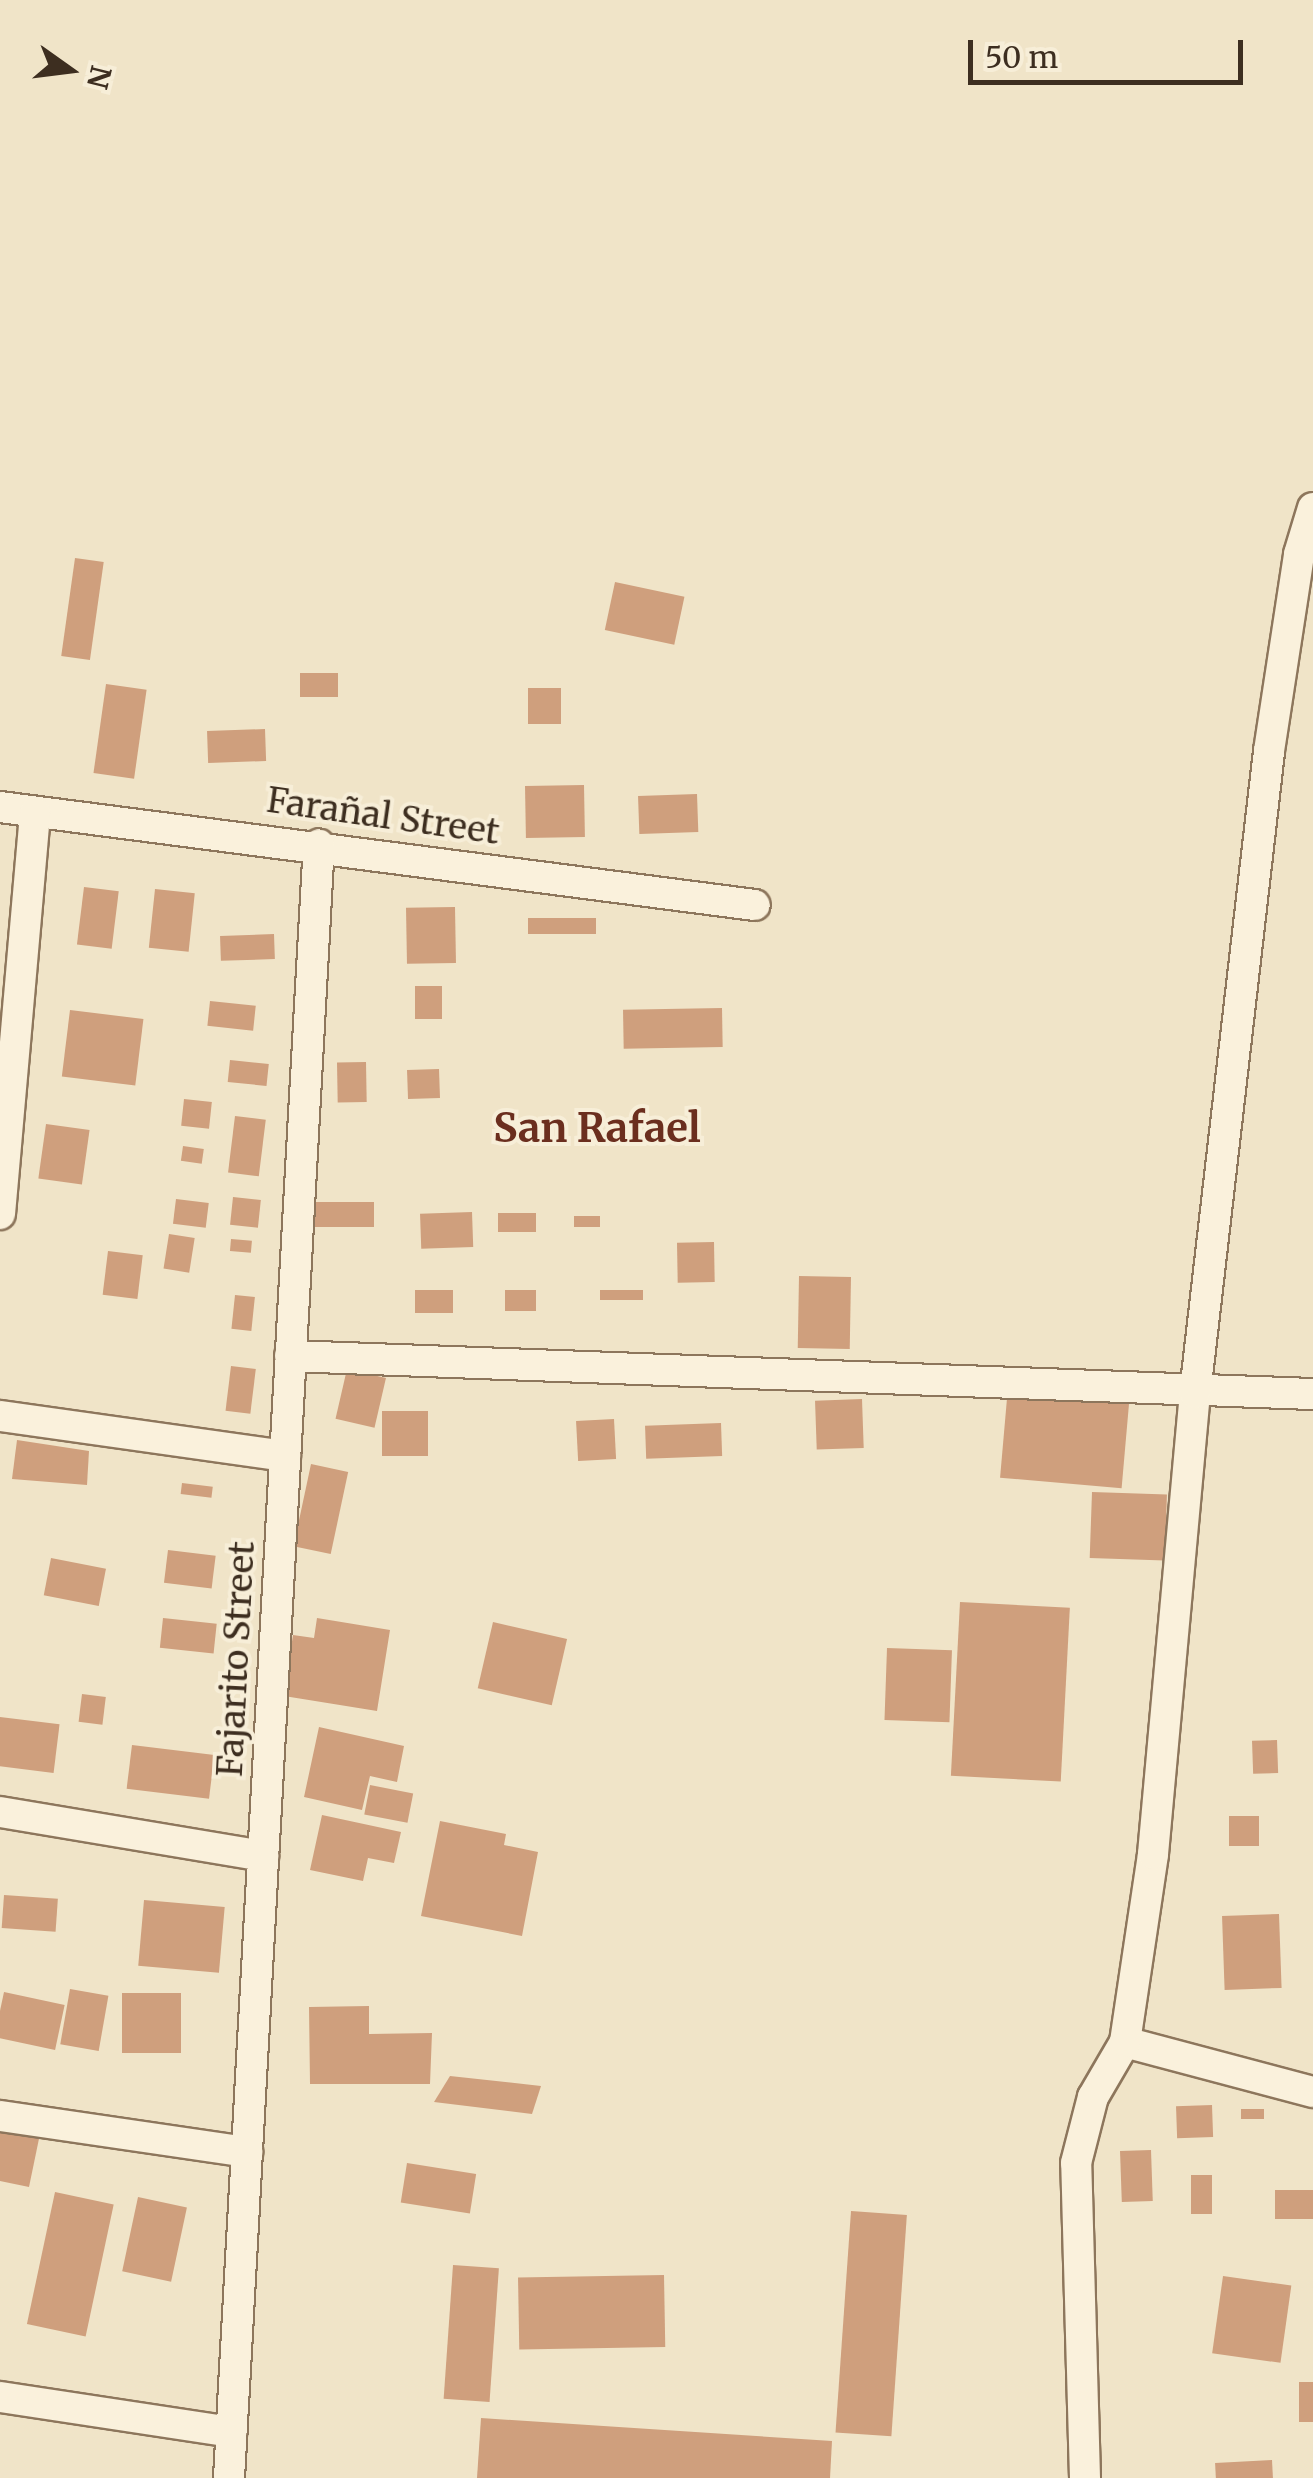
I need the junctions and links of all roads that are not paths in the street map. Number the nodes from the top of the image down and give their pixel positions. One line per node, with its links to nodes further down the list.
1 (1313, 508): 8 (street)
2 (0, 808): 3 (street, Farañal Street)
3 (35, 813): 4 (street, Farañal Street); 6 (street)
4 (319, 844): 5 (street, Farañal Street); 7 (street, Fajarito Street)
5 (755, 906)
6 (0, 1214)
7 (290, 1356): 8 (street); 11 (street, Fajarito Street)
8 (1195, 1394): 9 (street); 14 (street)
9 (1313, 1394)
10 (0, 1416): 11 (street)
11 (285, 1456): 13 (street, Fajarito Street)
12 (0, 1812): 13 (street)
13 (263, 1856): 17 (street, Fajarito Street)
14 (1126, 2042): 15 (street); 21 (street)
15 (1313, 2092)
16 (0, 2116): 17 (street)
17 (246, 2152): 19 (street, Fajarito Street)
18 (0, 2398): 19 (street)
19 (232, 2432): 20 (street, Fajarito Street)
20 (229, 2478)
21 (1085, 2478)

